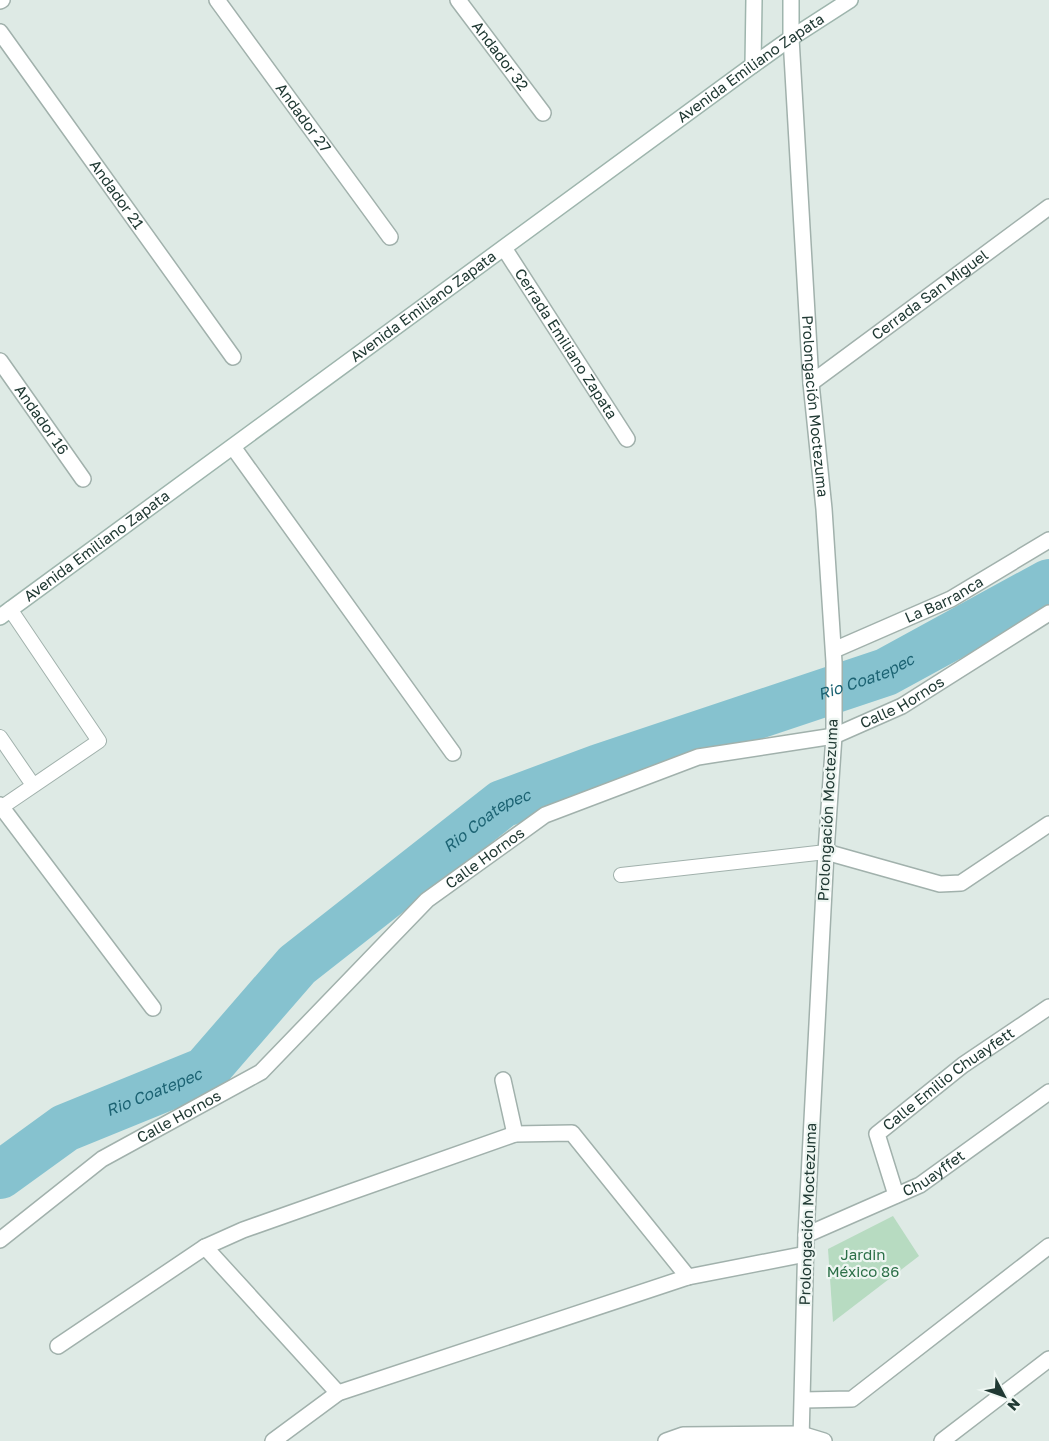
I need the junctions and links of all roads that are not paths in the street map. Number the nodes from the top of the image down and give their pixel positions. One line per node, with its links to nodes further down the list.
1 (217, 0): 11 (street, Andador 27)
2 (458, 0): 9 (street, Andador 32)
3 (754, 0): 8 (street)
4 (791, 0): 7 (street, Prolongación Moctezuma)
5 (850, 0): 7 (street, Avenida Emiliano Zapata)
6 (0, 32): 13 (street, Andador 21)
7 (791, 38): 8 (street, Avenida Emiliano Zapata); 15 (street, Prolongación Moctezuma)
8 (753, 65): 12 (street, Avenida Emiliano Zapata)
9 (543, 113)
10 (1049, 207): 15 (street, Cerrada San Miguel)
11 (390, 238)
12 (504, 248): 16 (street, Cerrada Emiliano Zapata); 17 (street, Avenida Emiliano Zapata)
13 (233, 357)
14 (0, 361): 18 (street, Andador 16)
15 (811, 383): 22 (street, Prolongación Moctezuma)
16 (627, 439)
17 (233, 447): 20 (street, Avenida Emiliano Zapata); 25 (street)
18 (83, 479)
19 (1049, 540): 22 (street, La Barranca)
20 (5, 613): 26 (lane)
21 (1049, 613): 23 (street, Calle Hornos)
22 (834, 656): 23 (street, Prolongación Moctezuma)
23 (834, 730): 29 (street, Prolongación Moctezuma); 38 (street, Calle Hornos)
24 (0, 737): 26 (lane)
25 (453, 753)
26 (33, 785): 27 (lane)
27 (1, 806): 32 (street)
28 (1049, 824): 29 (street)
29 (826, 852): 30 (lane); 37 (street, Prolongación Moctezuma)
30 (621, 876)
31 (1049, 1007): 36 (street, Calle Emilio Chuayfett)
32 (153, 1008)
33 (503, 1080): 35 (street)
34 (1049, 1092): 36 (street, Chuayffet)
35 (515, 1134): 40 (street); 42 (street)
36 (896, 1195): 37 (street, Chuayffet)
37 (806, 1235): 41 (street, Prolongación Moctezuma)
38 (0, 1240)
39 (1049, 1246): 46 (street)
40 (205, 1247): 43 (street); 45 (street)
41 (806, 1254): 42 (street); 46 (street, Prolongación Moctezuma)
42 (688, 1277): 45 (street)
43 (58, 1346)
44 (1049, 1360): 51 (street)
45 (338, 1393): 48 (street)
46 (803, 1400): 47 (street, Prolongación Moctezuma)
47 (801, 1437): 49 (street); 50 (street)
48 (273, 1441)
49 (666, 1441)
50 (824, 1441)
51 (942, 1441)

